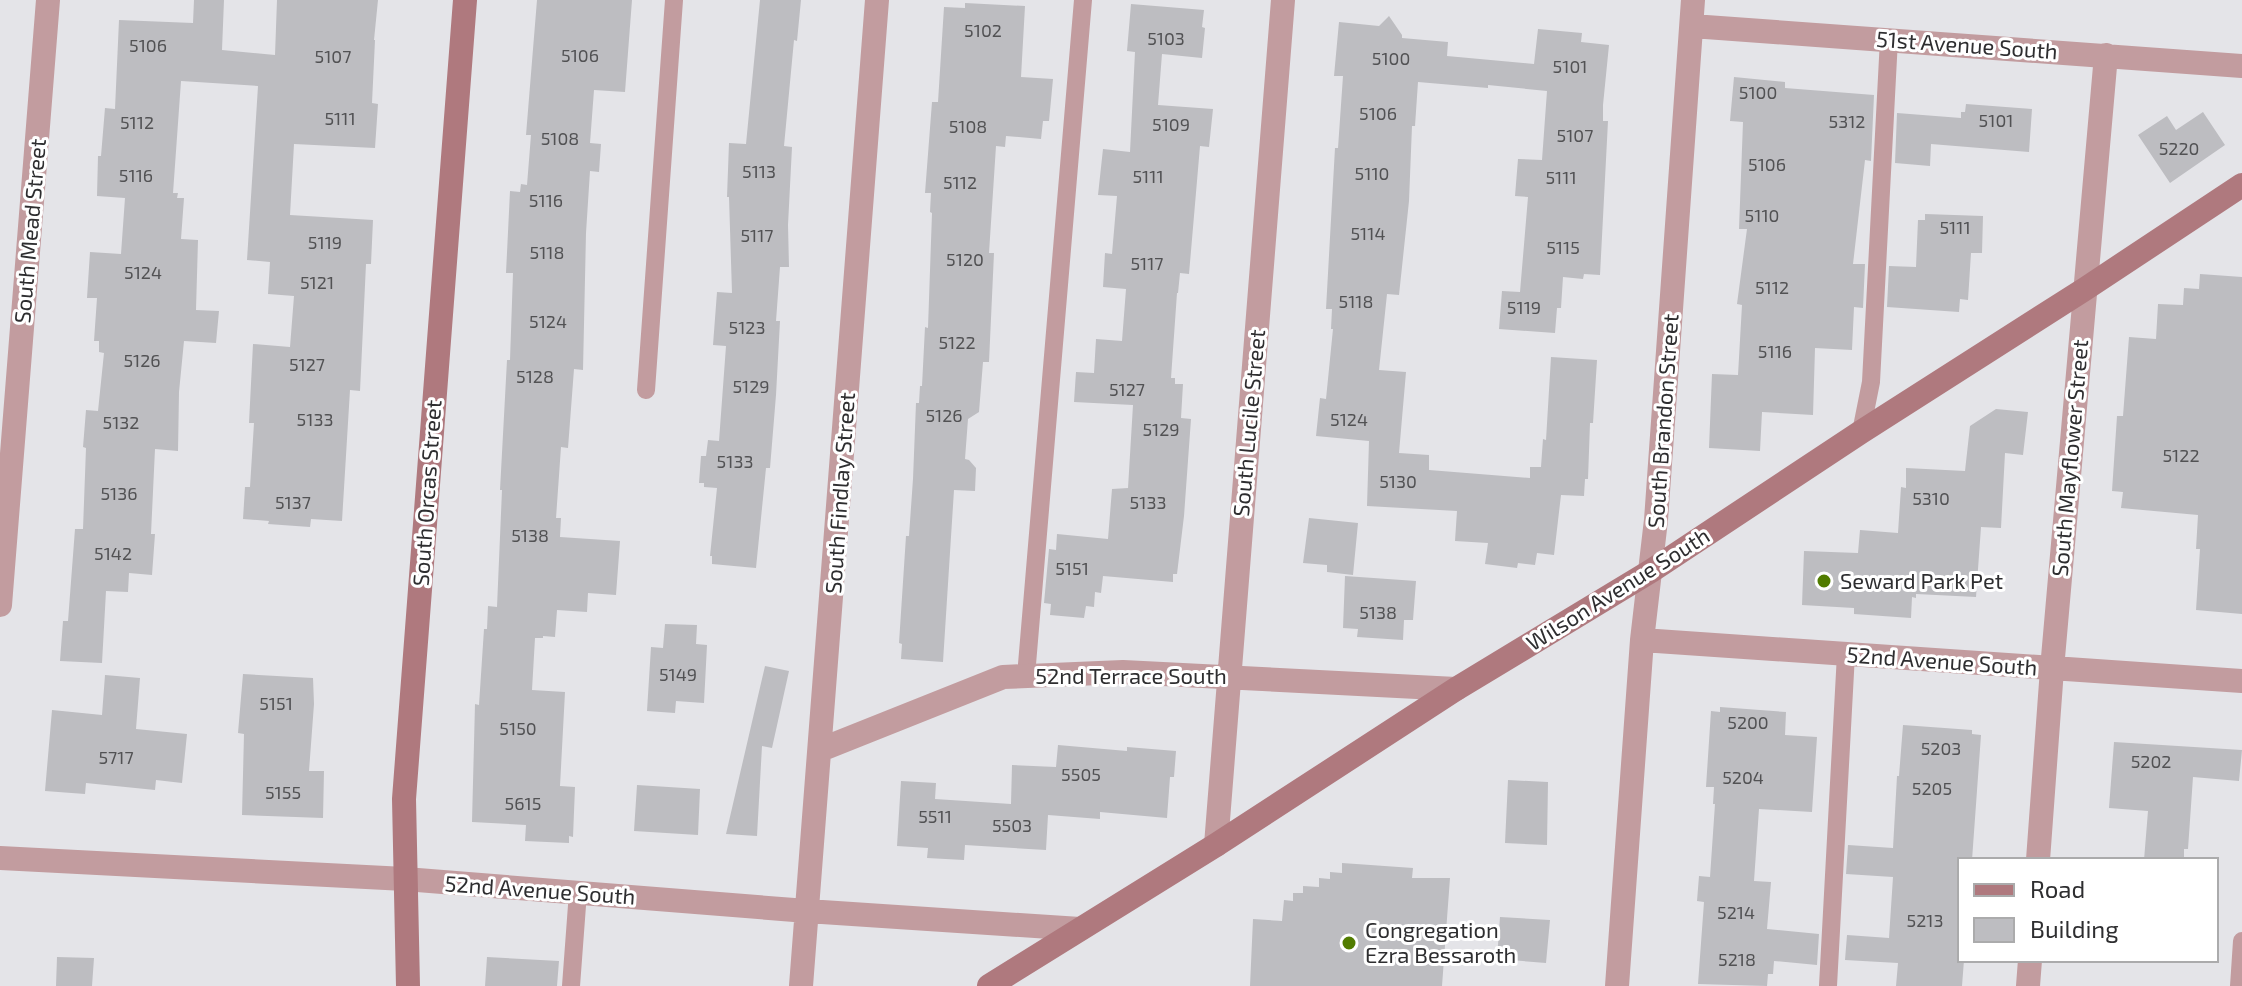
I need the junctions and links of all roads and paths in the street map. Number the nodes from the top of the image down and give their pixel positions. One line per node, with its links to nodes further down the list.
1 (48, 0): 17 (street, South Mead Street)
2 (465, 0): 29 (main road, South Orcas Street)
3 (674, 0): 14 (lane)
4 (877, 0): 25 (street, South Findlay Street)
5 (1083, 0): 21 (lane)
6 (1283, 0): 22 (street, South Lucile Street)
7 (1693, 0): 8 (street, South Brandon Street)
8 (1692, 26): 9 (street, 51st Avenue South); 16 (street, South Brandon Street)
9 (1889, 39): 10 (street, 51st Avenue South); 15 (lane)
10 (2106, 55): 11 (street, 51st Avenue South); 13 (street, South Mayflower Street)
11 (2242, 66)
12 (2242, 185): 13 (main road, Wilson Avenue South)
13 (2085, 289): 15 (main road, Wilson Avenue South); 20 (street, South Mayflower Street)
14 (646, 390)
15 (1861, 432): 16 (main road, Wilson Avenue South)
16 (1651, 571): 18 (street, South Brandon Street); 24 (main road, Wilson Avenue South)
17 (0, 605)
18 (1642, 640): 19 (street, 52nd Avenue South); 39 (street, South Brandon Street)
19 (1846, 654): 20 (street, 52nd Avenue South); 40 (lane)
20 (2052, 669): 23 (street, 52nd Avenue South); 28 (street, South Mayflower Street)
21 (1026, 676): 22 (street, 52nd Terrace South); 25 (street, 52nd Terrace South)
22 (1228, 676): 24 (street, 52nd Terrace South); 26 (street, South Lucile Street)
23 (2242, 681)
24 (1456, 689): 26 (main road, Wilson Avenue South)
25 (820, 750): 31 (street, South Findlay Street)
26 (1216, 845): 32 (main road, Wilson Avenue South)
27 (0, 858): 29 (street, 52nd Avenue South)
28 (2038, 858)
29 (405, 879): 30 (street, 52nd Avenue South); 35 (main road, South Orcas Street)
30 (578, 892): 31 (street, 52nd Avenue South); 36 (lane)
31 (807, 911): 32 (street, 52nd Avenue South); 37 (street, South Findlay Street)
32 (1080, 929): 38 (main road, Wilson Avenue South)
33 (2242, 941): 42 (lane)
34 (2030, 962): 41 (street)
35 (408, 986)
36 (571, 986)
37 (801, 986)
38 (989, 986)
39 (1617, 986)
40 (1828, 986)
41 (2028, 986)
42 (2239, 986)

